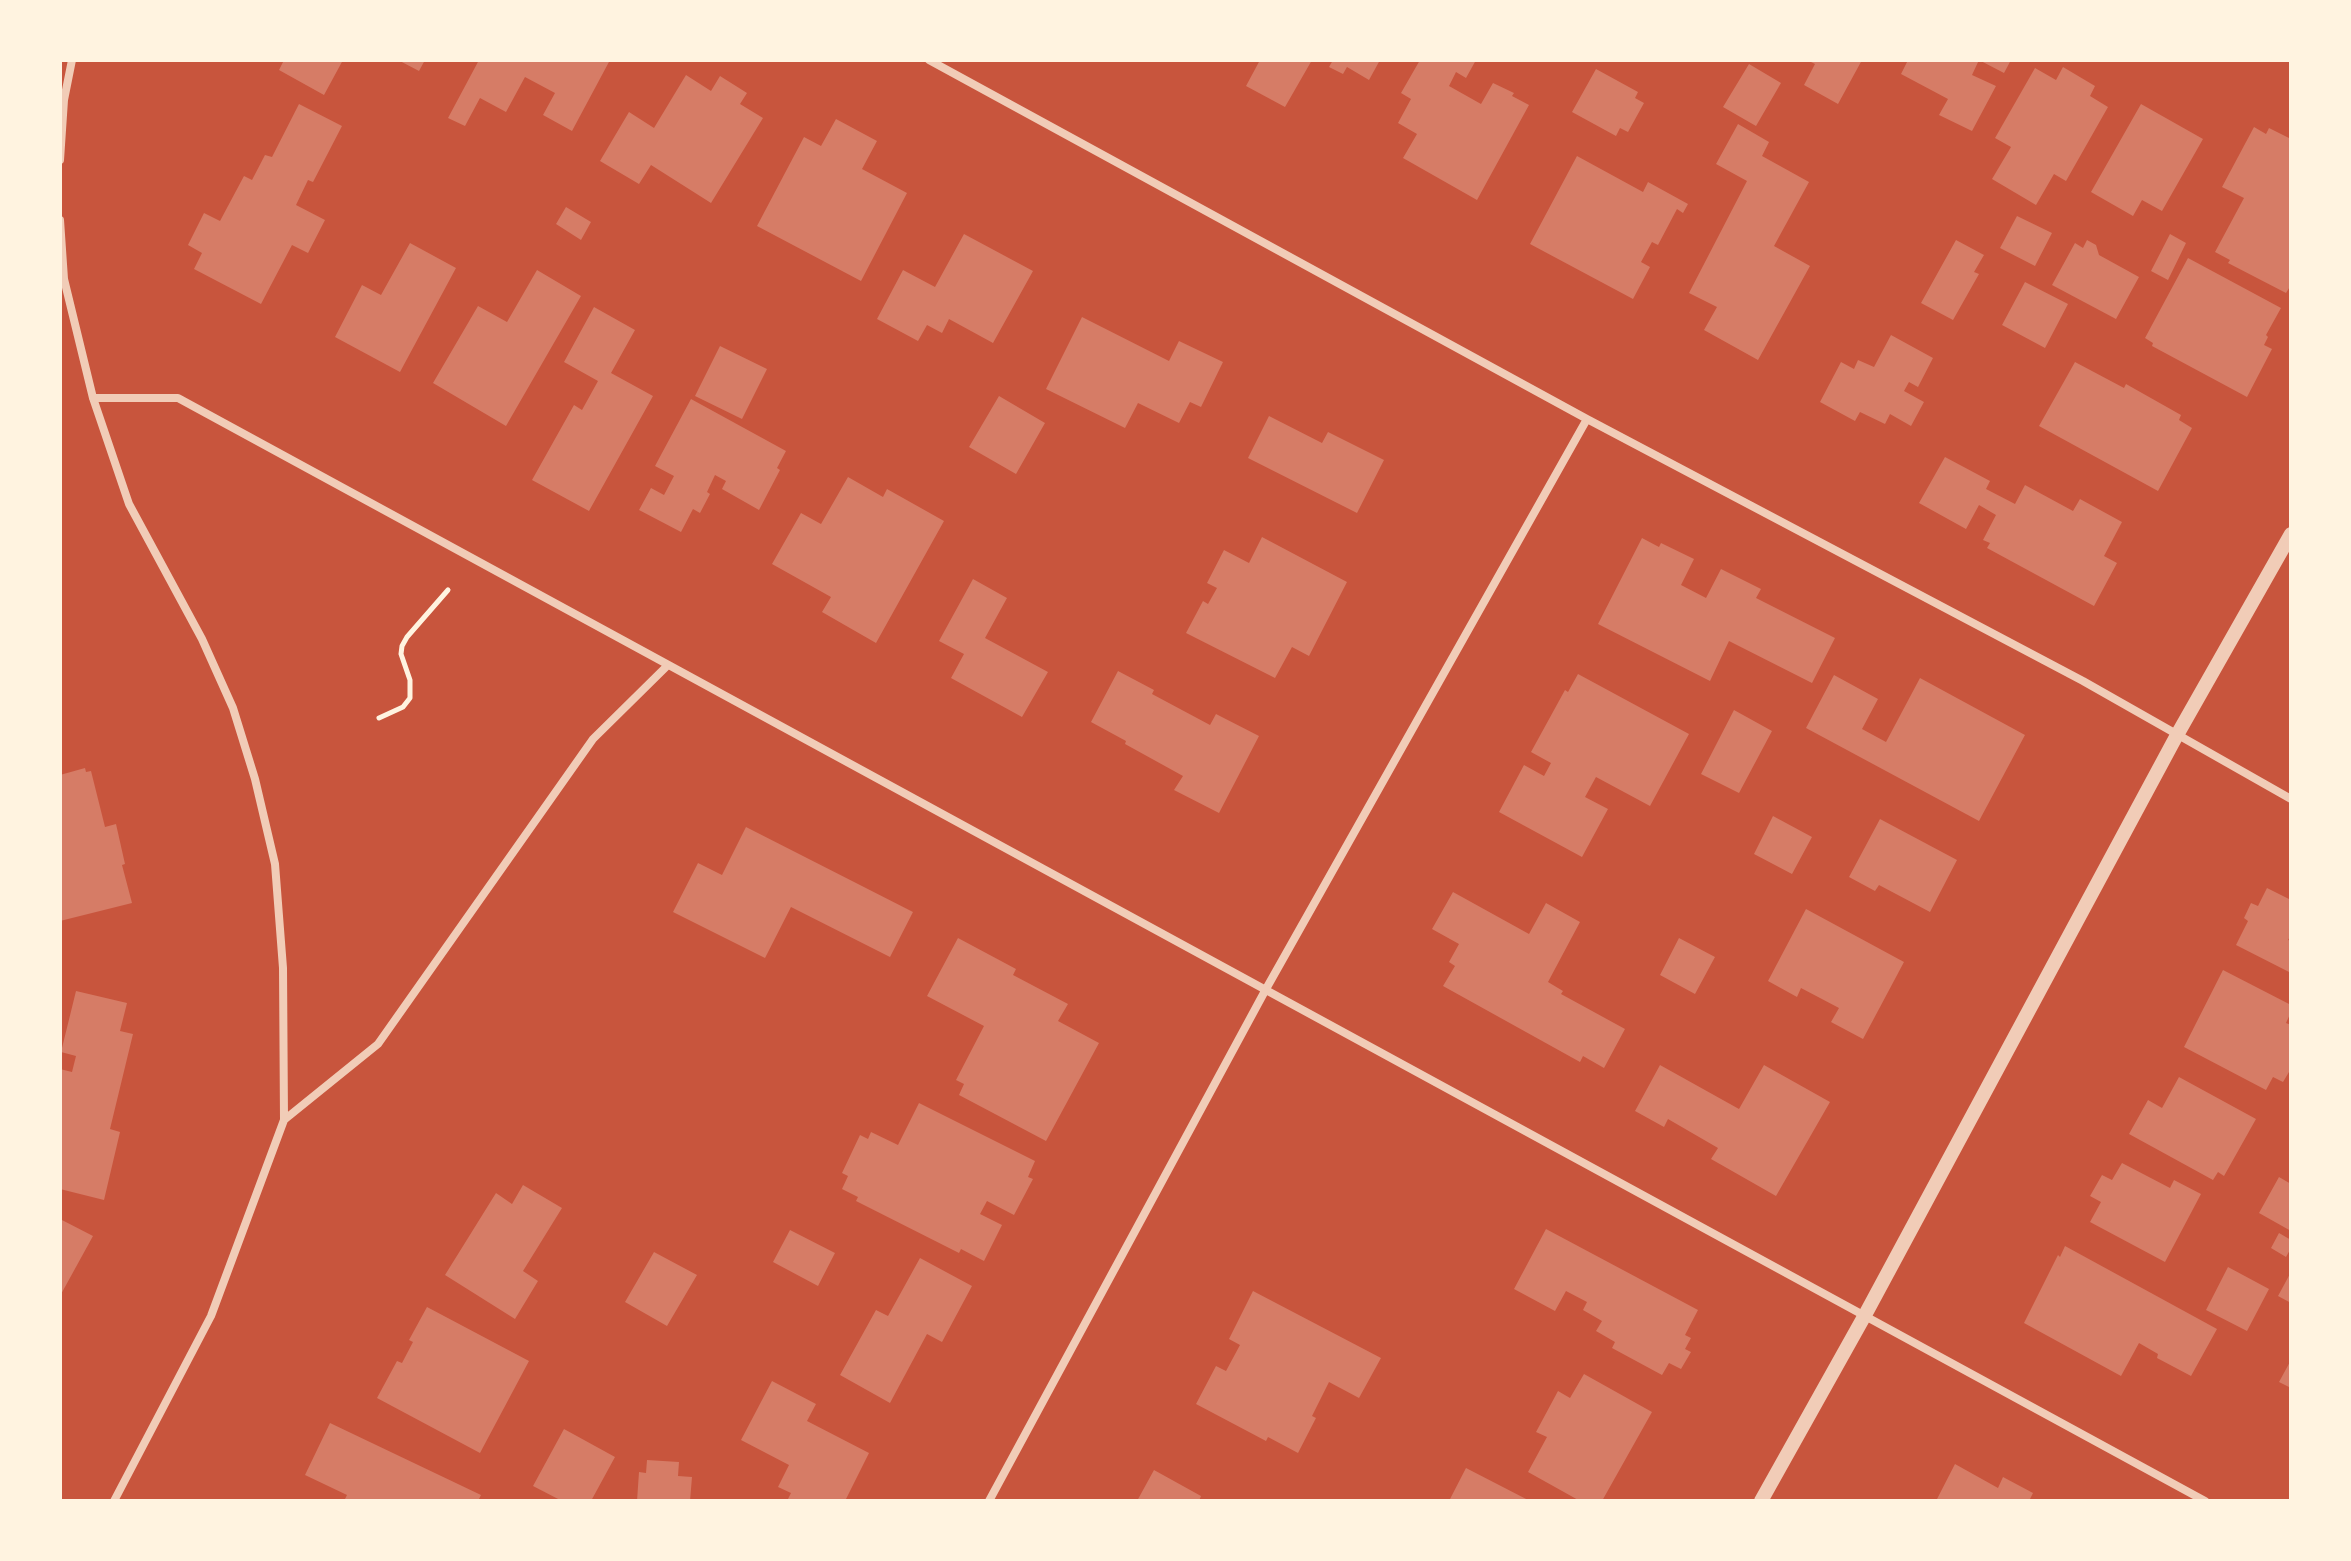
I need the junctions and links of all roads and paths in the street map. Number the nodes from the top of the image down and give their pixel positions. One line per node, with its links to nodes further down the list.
1 (72, 60): 3 (street)
2 (929, 60): 6 (street)
3 (60, 160)
4 (60, 220): 5 (street)
5 (93, 398): 9 (street); 14 (street)
6 (1587, 419): 11 (street); 13 (street)
7 (2291, 534): 11 (street)
8 (448, 590): 10 (path)
9 (668, 665): 13 (street); 14 (street)
10 (379, 718)
11 (2177, 735): 12 (street); 15 (street)
12 (2291, 799)
13 (1266, 989): 15 (street); 17 (street)
14 (284, 1120): 16 (street)
15 (1865, 1315): 18 (street); 19 (street)
16 (114, 1501)
17 (989, 1501)
18 (1761, 1501)
19 (2205, 1501)

